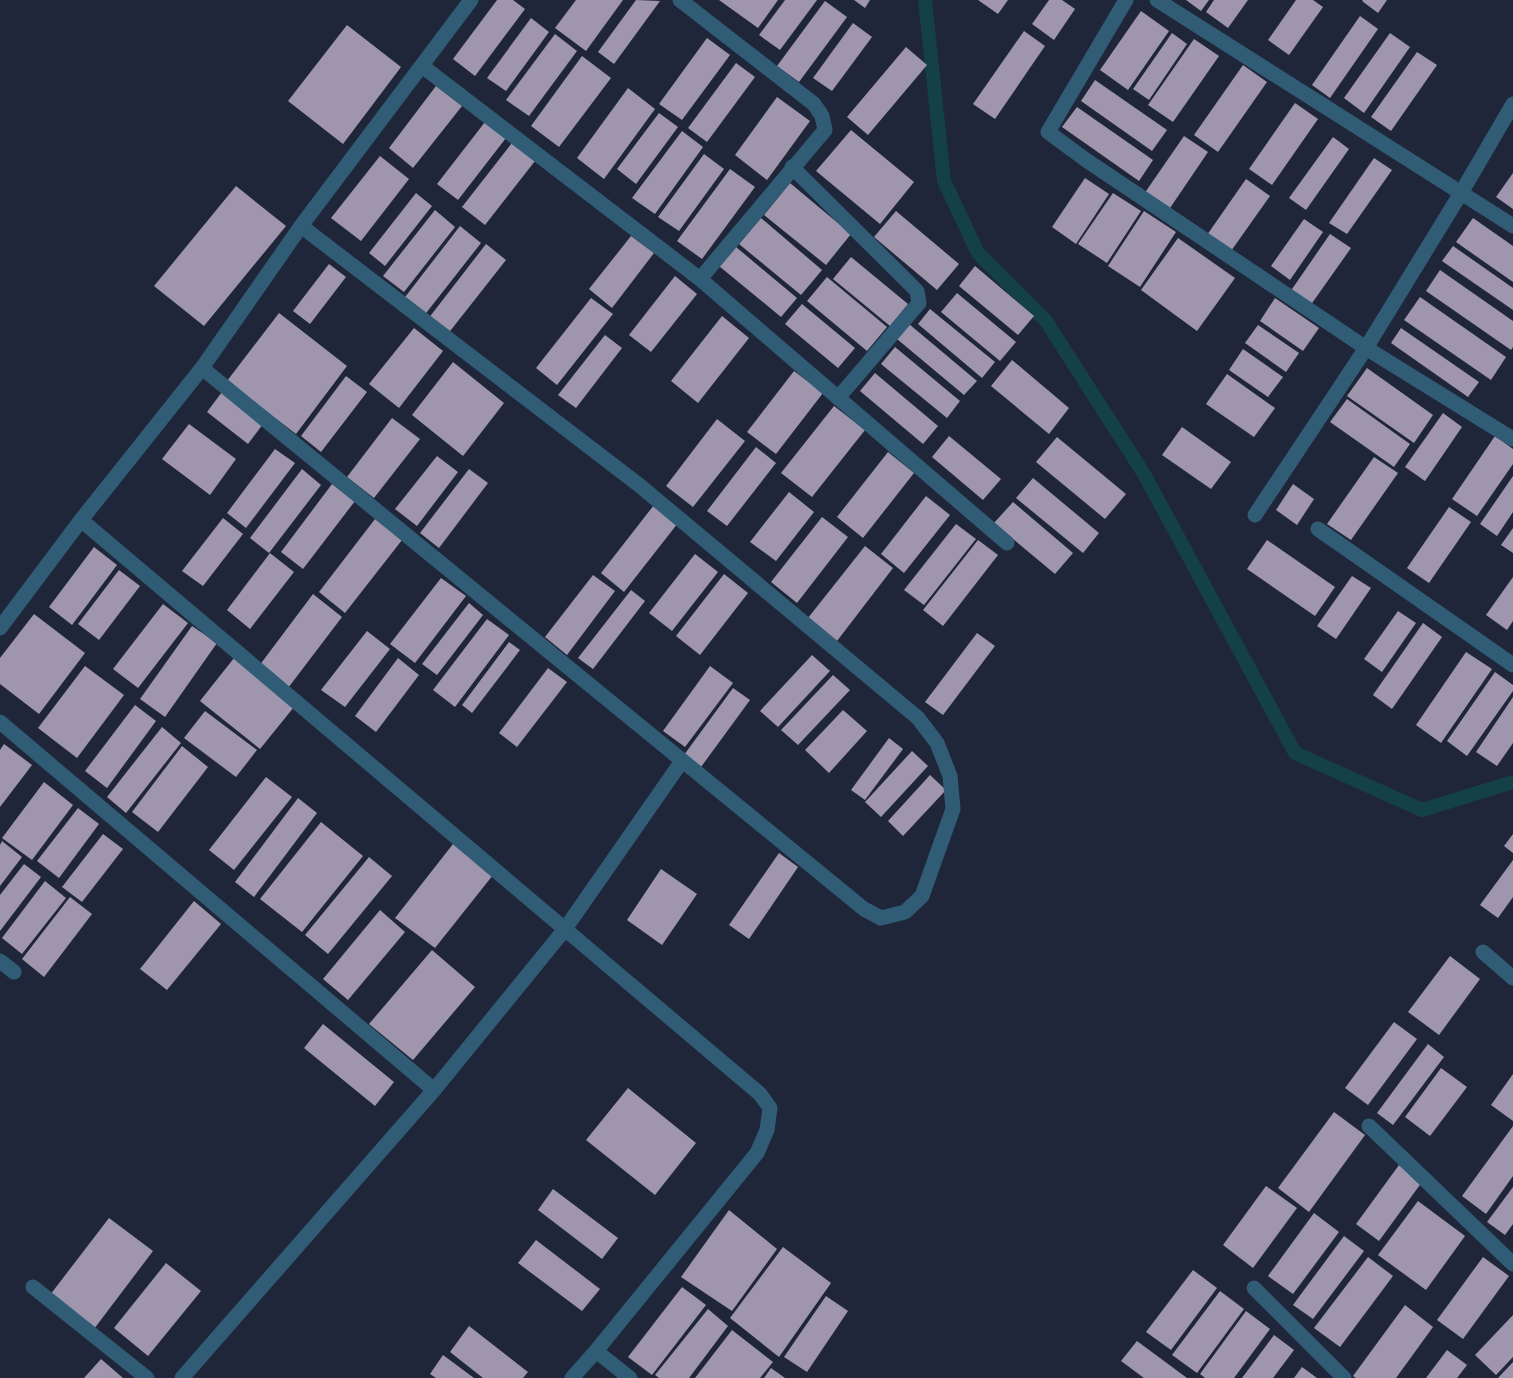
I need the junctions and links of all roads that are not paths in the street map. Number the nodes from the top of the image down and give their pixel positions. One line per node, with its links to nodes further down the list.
1 (471, 0): 5 (street)
2 (680, 0): 7 (street)
3 (1126, 0): 12 (street)
4 (1157, 0): 8 (street)
5 (422, 66): 9 (street); 11 (street)
6 (1513, 104): 8 (street)
7 (792, 167): 11 (street); 14 (street)
8 (1461, 193): 10 (street); 12 (street)
9 (301, 226): 13 (street); 23 (street)
10 (1513, 226)
11 (700, 279): 14 (street)
12 (1366, 348): 15 (street); 16 (street)
13 (202, 368): 17 (street); 23 (street)
14 (838, 398): 19 (street)
15 (1513, 439)
16 (1255, 515)
17 (81, 520): 20 (street); 24 (street)
18 (1318, 529): 21 (street)
19 (1007, 543)
20 (0, 628)
21 (1513, 664)
22 (0, 722): 29 (street)
23 (682, 761): 24 (street)
24 (565, 929): 29 (street); 34 (street)
25 (1483, 952): 28 (street)
26 (0, 961): 27 (street)
27 (14, 972)
28 (1513, 978)
29 (434, 1090): 36 (street)
30 (1369, 1126): 31 (street)
31 (1513, 1264)
32 (33, 1287): 35 (street)
33 (1254, 1288): 39 (street)
34 (596, 1351): 37 (street); 38 (street)
35 (147, 1378)
36 (182, 1378)
37 (572, 1378)
38 (630, 1378)
39 (1344, 1378)

